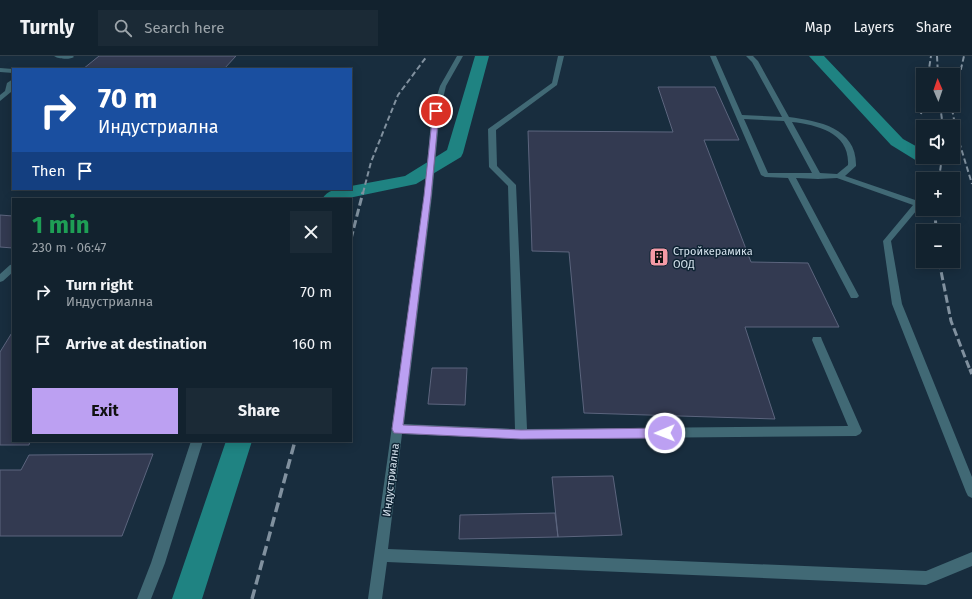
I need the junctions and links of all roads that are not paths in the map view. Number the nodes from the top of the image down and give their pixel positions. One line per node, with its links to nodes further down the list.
1 (57, 56): 6 (street)
2 (460, 56): 20 (street, Индустриална)
3 (561, 56): 21 (street)
4 (713, 56): 11 (street)
5 (749, 56): 12 (street)
6 (71, 57)
7 (0, 70): 8 (street)
8 (12, 71)
9 (12, 82): 10 (street)
10 (0, 99)
11 (740, 117): 12 (street); 13 (street)
12 (786, 120): 14 (street); 15 (street)
13 (791, 176): 15 (street); 18 (street)
14 (838, 176): 15 (street); 23 (street)
15 (818, 177)
16 (12, 268): 17 (street)
17 (0, 279)
18 (854, 296)
19 (817, 340): 21 (street)
20 (397, 429): 21 (street); 24 (street, Индустриална)
21 (521, 434)
22 (198, 442): 26 (street)
23 (972, 492)
24 (381, 555): 25 (street); 27 (street, Индустриална)
25 (972, 559)
26 (144, 599)
27 (375, 599)

